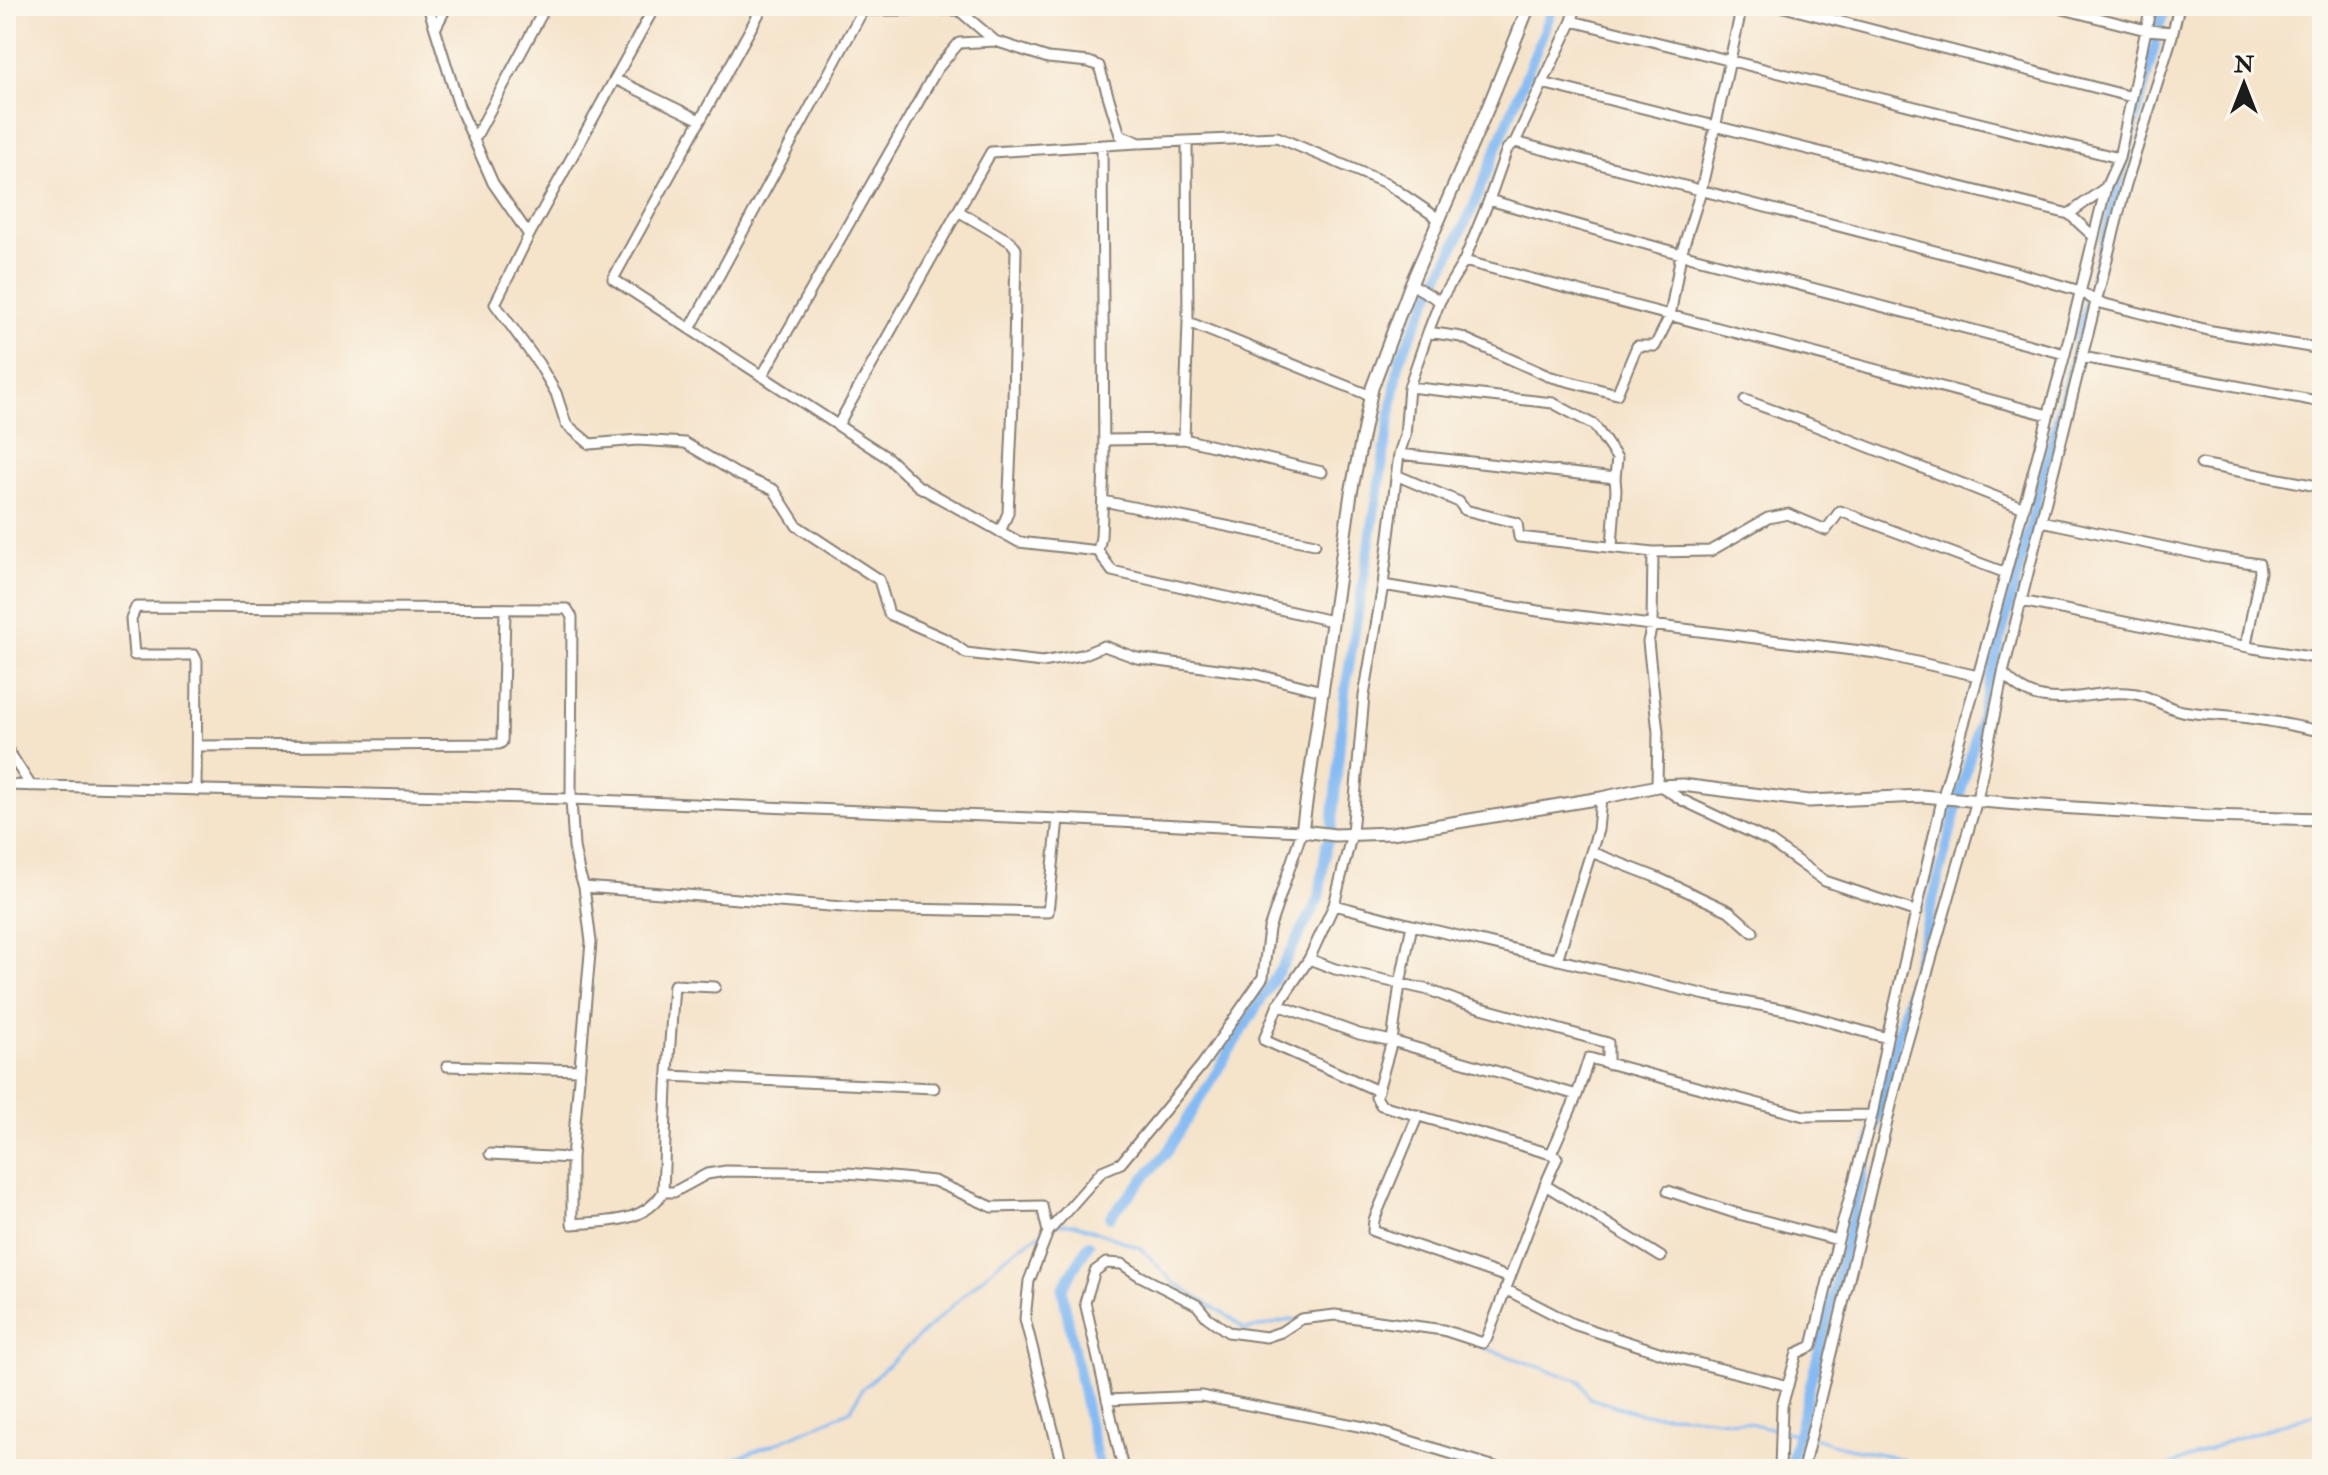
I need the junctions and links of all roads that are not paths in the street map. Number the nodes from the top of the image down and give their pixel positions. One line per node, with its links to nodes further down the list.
1 (428, 6): 15 (street)
2 (447, 6): 15 (street)
3 (546, 6): 25 (street)
4 (655, 6): 20 (street)
5 (763, 6): 23 (street)
6 (1529, 6): 36 (street)
7 (1576, 6): 14 (street)
8 (1742, 6): 19 (street)
9 (1780, 6): 22 (street)
10 (2051, 6): 16 (street)
11 (2151, 6): 16 (street)
12 (2179, 6): 17 (street)
13 (957, 8): 18 (street); 47 (street)
14 (1572, 21): 19 (street); 21 (street)
15 (435, 29): 25 (street)
16 (2146, 30): 17 (street); 22 (street)
17 (2173, 32): 44 (street)
18 (995, 41): 28 (street); 52 (street)
19 (1729, 61): 24 (street); 30 (street)
20 (615, 79): 23 (street); 37 (street)
21 (1542, 83): 24 (street); 27 (street)
22 (2132, 97): 30 (street)
23 (700, 120): 47 (street)
24 (1715, 126): 32 (street); 35 (street)
25 (474, 140): 37 (street)
26 (1187, 141): 28 (street); 36 (street); 46 (street)
27 (1515, 142): 32 (street); 33 (street)
28 (1140, 143): 29 (street)
29 (1102, 145): 34 (street); 60 (street)
30 (2119, 158): 31 (street)
31 (2106, 187): 35 (street); 38 (street)
32 (1701, 191): 39 (street); 42 (street)
33 (1489, 200): 39 (street); 40 (street)
34 (958, 211): 58 (street); 70 (street)
35 (2069, 214): 38 (street)
36 (1439, 219): 41 (street)
37 (529, 235): 85 (street)
38 (2093, 236): 42 (street)
39 (1681, 254): 45 (street); 50 (street)
40 (1464, 261): 43 (street); 45 (street)
41 (1411, 284): 43 (street); 54 (street)
42 (2080, 291): 44 (street); 50 (street)
43 (1440, 301): 48 (street)
44 (2097, 302): 49 (street); 51 (street)
45 (1670, 316): 48 (street); 57 (street)
46 (1188, 322): 54 (street); 59 (street)
47 (690, 329): 52 (street)
48 (1428, 332): 53 (street)
49 (2322, 349)
50 (2065, 354): 57 (street)
51 (2082, 357): 56 (street); 69 (street)
52 (762, 376): 58 (street)
53 (1409, 387): 61 (street); 65 (street)
54 (1371, 396): 79 (street)
55 (1745, 400): 68 (street)
56 (2322, 402)
57 (2048, 415): 68 (street)
58 (838, 425): 70 (street)
59 (1184, 439): 60 (street); 63 (street)
60 (1104, 440): 67 (street)
61 (1399, 454): 64 (street); 65 (street)
62 (2201, 464): 66 (street)
63 (1322, 472)
64 (1396, 475): 72 (street); 76 (street)
65 (1615, 478): 72 (street)
66 (2322, 487)
67 (1103, 501): 71 (street); 73 (street)
68 (2024, 508): 75 (street)
69 (2041, 521): 77 (street); 81 (street)
70 (1000, 532): 73 (street)
71 (1315, 544)
72 (1612, 546): 74 (street)
73 (1098, 551): 79 (street)
74 (1653, 552): 75 (street); 80 (street)
75 (2006, 573): 84 (street)
76 (1383, 585): 80 (street); 100 (street)
77 (2021, 601): 81 (street); 83 (street)
78 (505, 610): 87 (street); 87 (street); 95 (street)
79 (1332, 621): 85 (street)
80 (1652, 625): 84 (street); 91 (street)
81 (2246, 645): 82 (street)
82 (2322, 659)
83 (2003, 673): 86 (street); 96 (street)
84 (1978, 676): 93 (street)
85 (1322, 691): 99 (street)
86 (2322, 731)
87 (197, 746): 92 (street)
88 (6, 747): 90 (street)
89 (6, 785): 90 (street)
90 (31, 786): 92 (street)
91 (1660, 786): 93 (street); 94 (street); 104 (street)
92 (196, 790): 95 (street)
93 (1946, 797): 96 (street); 104 (street)
94 (1601, 798): 100 (street); 101 (street)
95 (571, 799): 97 (street); 102 (street)
96 (1972, 800): 98 (street); 140 (street)
97 (1058, 819): 99 (street); 102 (street)
98 (2322, 819)
99 (1308, 832): 100 (street); 129 (street)
100 (1352, 833): 103 (street)
101 (1591, 852): 106 (street); 108 (street)
102 (584, 887): 116 (street)
103 (1334, 905): 105 (street); 107 (street)
104 (1917, 912): 112 (street)
105 (1412, 925): 108 (street); 109 (street)
106 (1753, 932)
107 (1309, 959): 109 (street); 111 (street)
108 (1557, 960): 112 (street)
109 (1400, 984): 113 (street); 114 (street)
110 (715, 987): 117 (street)
111 (1278, 1005): 113 (street); 119 (street)
112 (1887, 1038): 122 (street)
113 (1392, 1041): 119 (street); 120 (street)
114 (1608, 1064): 120 (street); 122 (street)
115 (447, 1066): 116 (street)
116 (579, 1070): 125 (street)
117 (669, 1076): 118 (street); 128 (street)
118 (934, 1088)
119 (1378, 1091): 121 (street)
120 (1577, 1095): 124 (street)
121 (1418, 1115): 124 (street); 132 (street)
122 (1872, 1115): 130 (street)
123 (490, 1154): 125 (street)
124 (1551, 1154): 126 (street)
125 (572, 1158): 128 (street)
126 (1545, 1185): 131 (street); 132 (street)
127 (1668, 1191): 130 (street)
128 (663, 1192): 129 (street)
129 (1048, 1232): 136 (street)
130 (1838, 1240): 134 (street)
131 (1661, 1257)
132 (1510, 1278): 133 (street)
133 (1505, 1289): 134 (street); 135 (street)
134 (1788, 1386): 139 (street)
135 (1107, 1400): 137 (street); 138 (street)
136 (1063, 1469)
137 (1123, 1469)
138 (1502, 1469)
139 (1780, 1469)
140 (1803, 1469)

